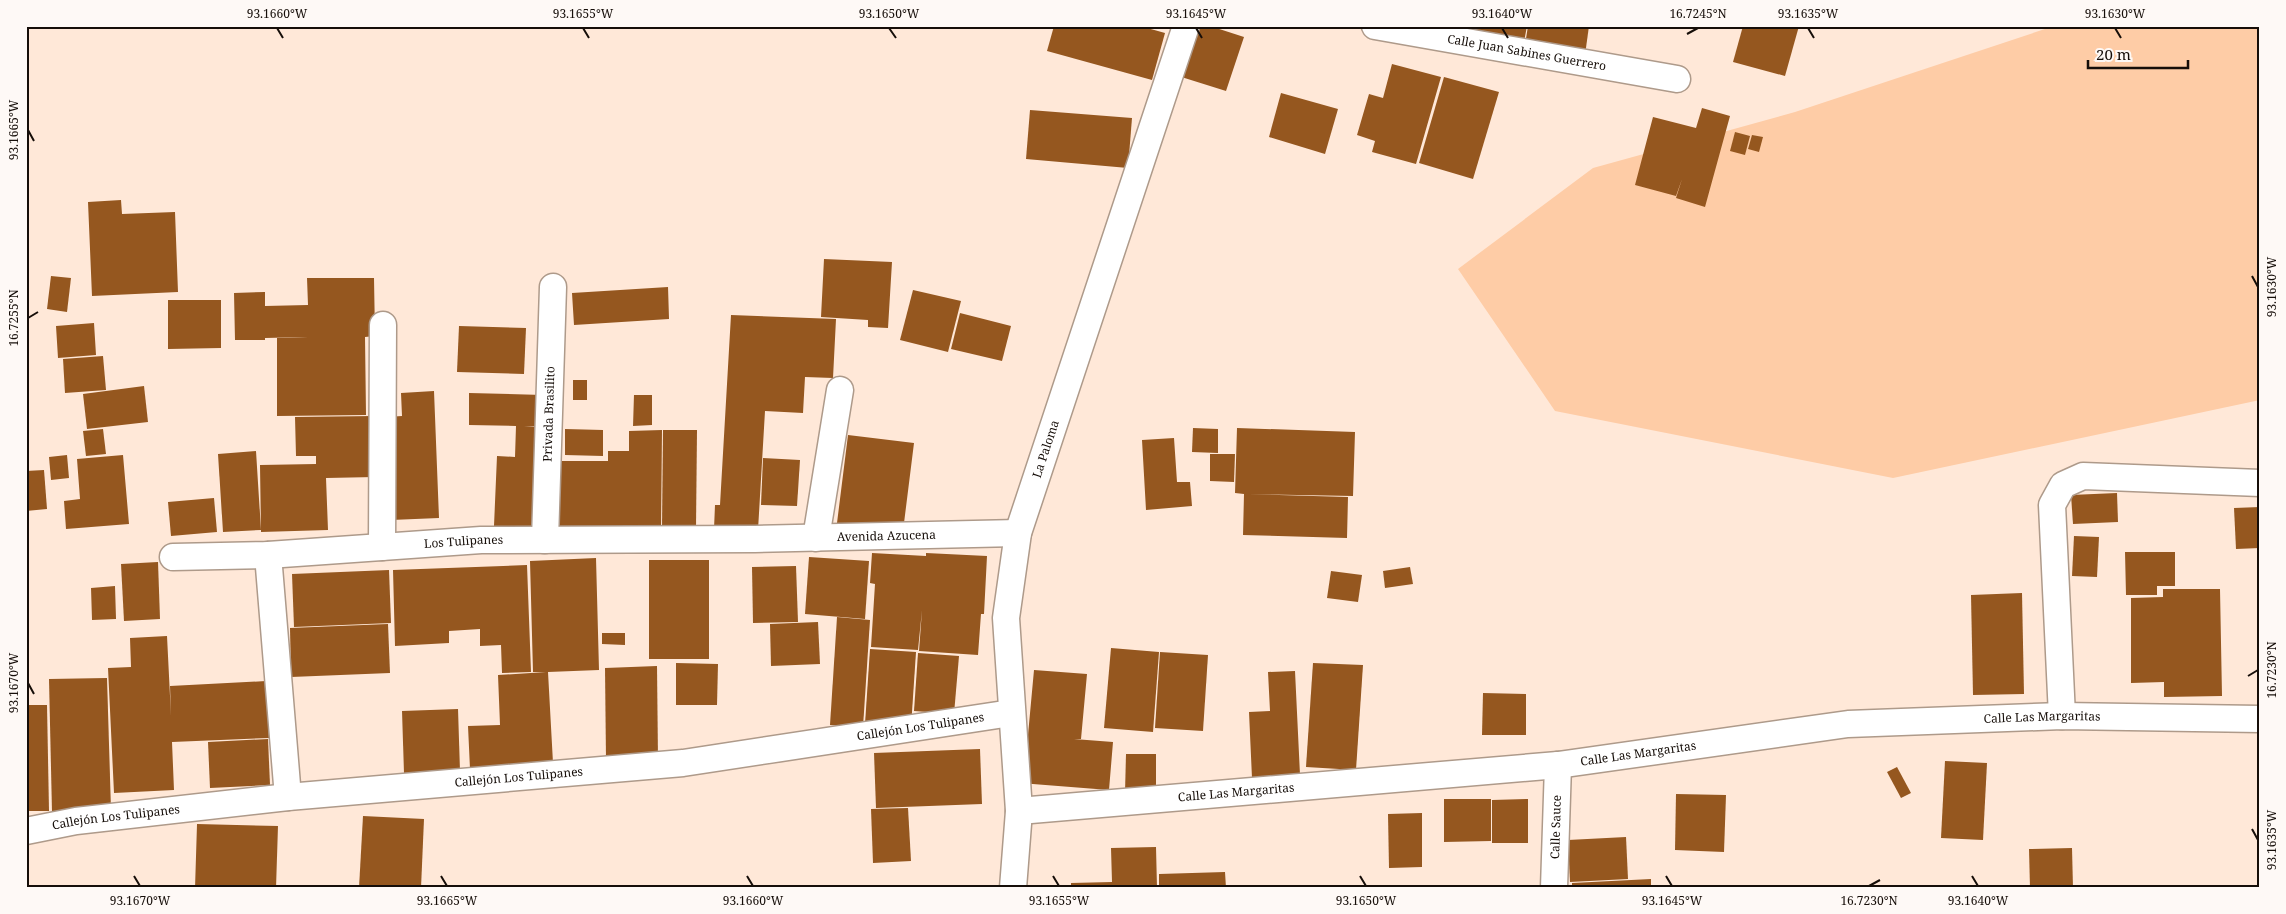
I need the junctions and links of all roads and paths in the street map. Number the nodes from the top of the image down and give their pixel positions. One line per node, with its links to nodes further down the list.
1 (1186, 26): 8 (street, La Paloma)
2 (1375, 26): 3 (street, Calle Juan Sabines Guerrero)
3 (1677, 79)
4 (553, 287): 11 (street, Privada Brasilito)
5 (383, 325): 12 (street)
6 (840, 390): 9 (street)
7 (2260, 483): 16 (street)
8 (1018, 533): 9 (street, Avenida Azucena); 15 (street, La Paloma)
9 (816, 538): 10 (street, Avenida Azucena)
10 (755, 539): 11 (street, Los Tulipanes)
11 (545, 540): 12 (street, Los Tulipanes)
12 (382, 547): 13 (street, Los Tulipanes)
13 (268, 555): 14 (street, Los Tulipanes); 19 (street)
14 (173, 558)
15 (1011, 713): 19 (street, Callejón Los Tulipanes); 20 (street, La Paloma)
16 (2062, 716): 17 (street, Calle Las Margaritas); 18 (street, Calle Las Margaritas)
17 (2260, 719)
18 (1558, 765): 20 (street, Calle Las Margaritas); 23 (street, Calle Sauce)
19 (288, 798): 21 (street, Callejón Los Tulipanes)
20 (1019, 811): 22 (street, La Paloma)
21 (26, 831)
22 (1013, 888)
23 (1554, 888)

